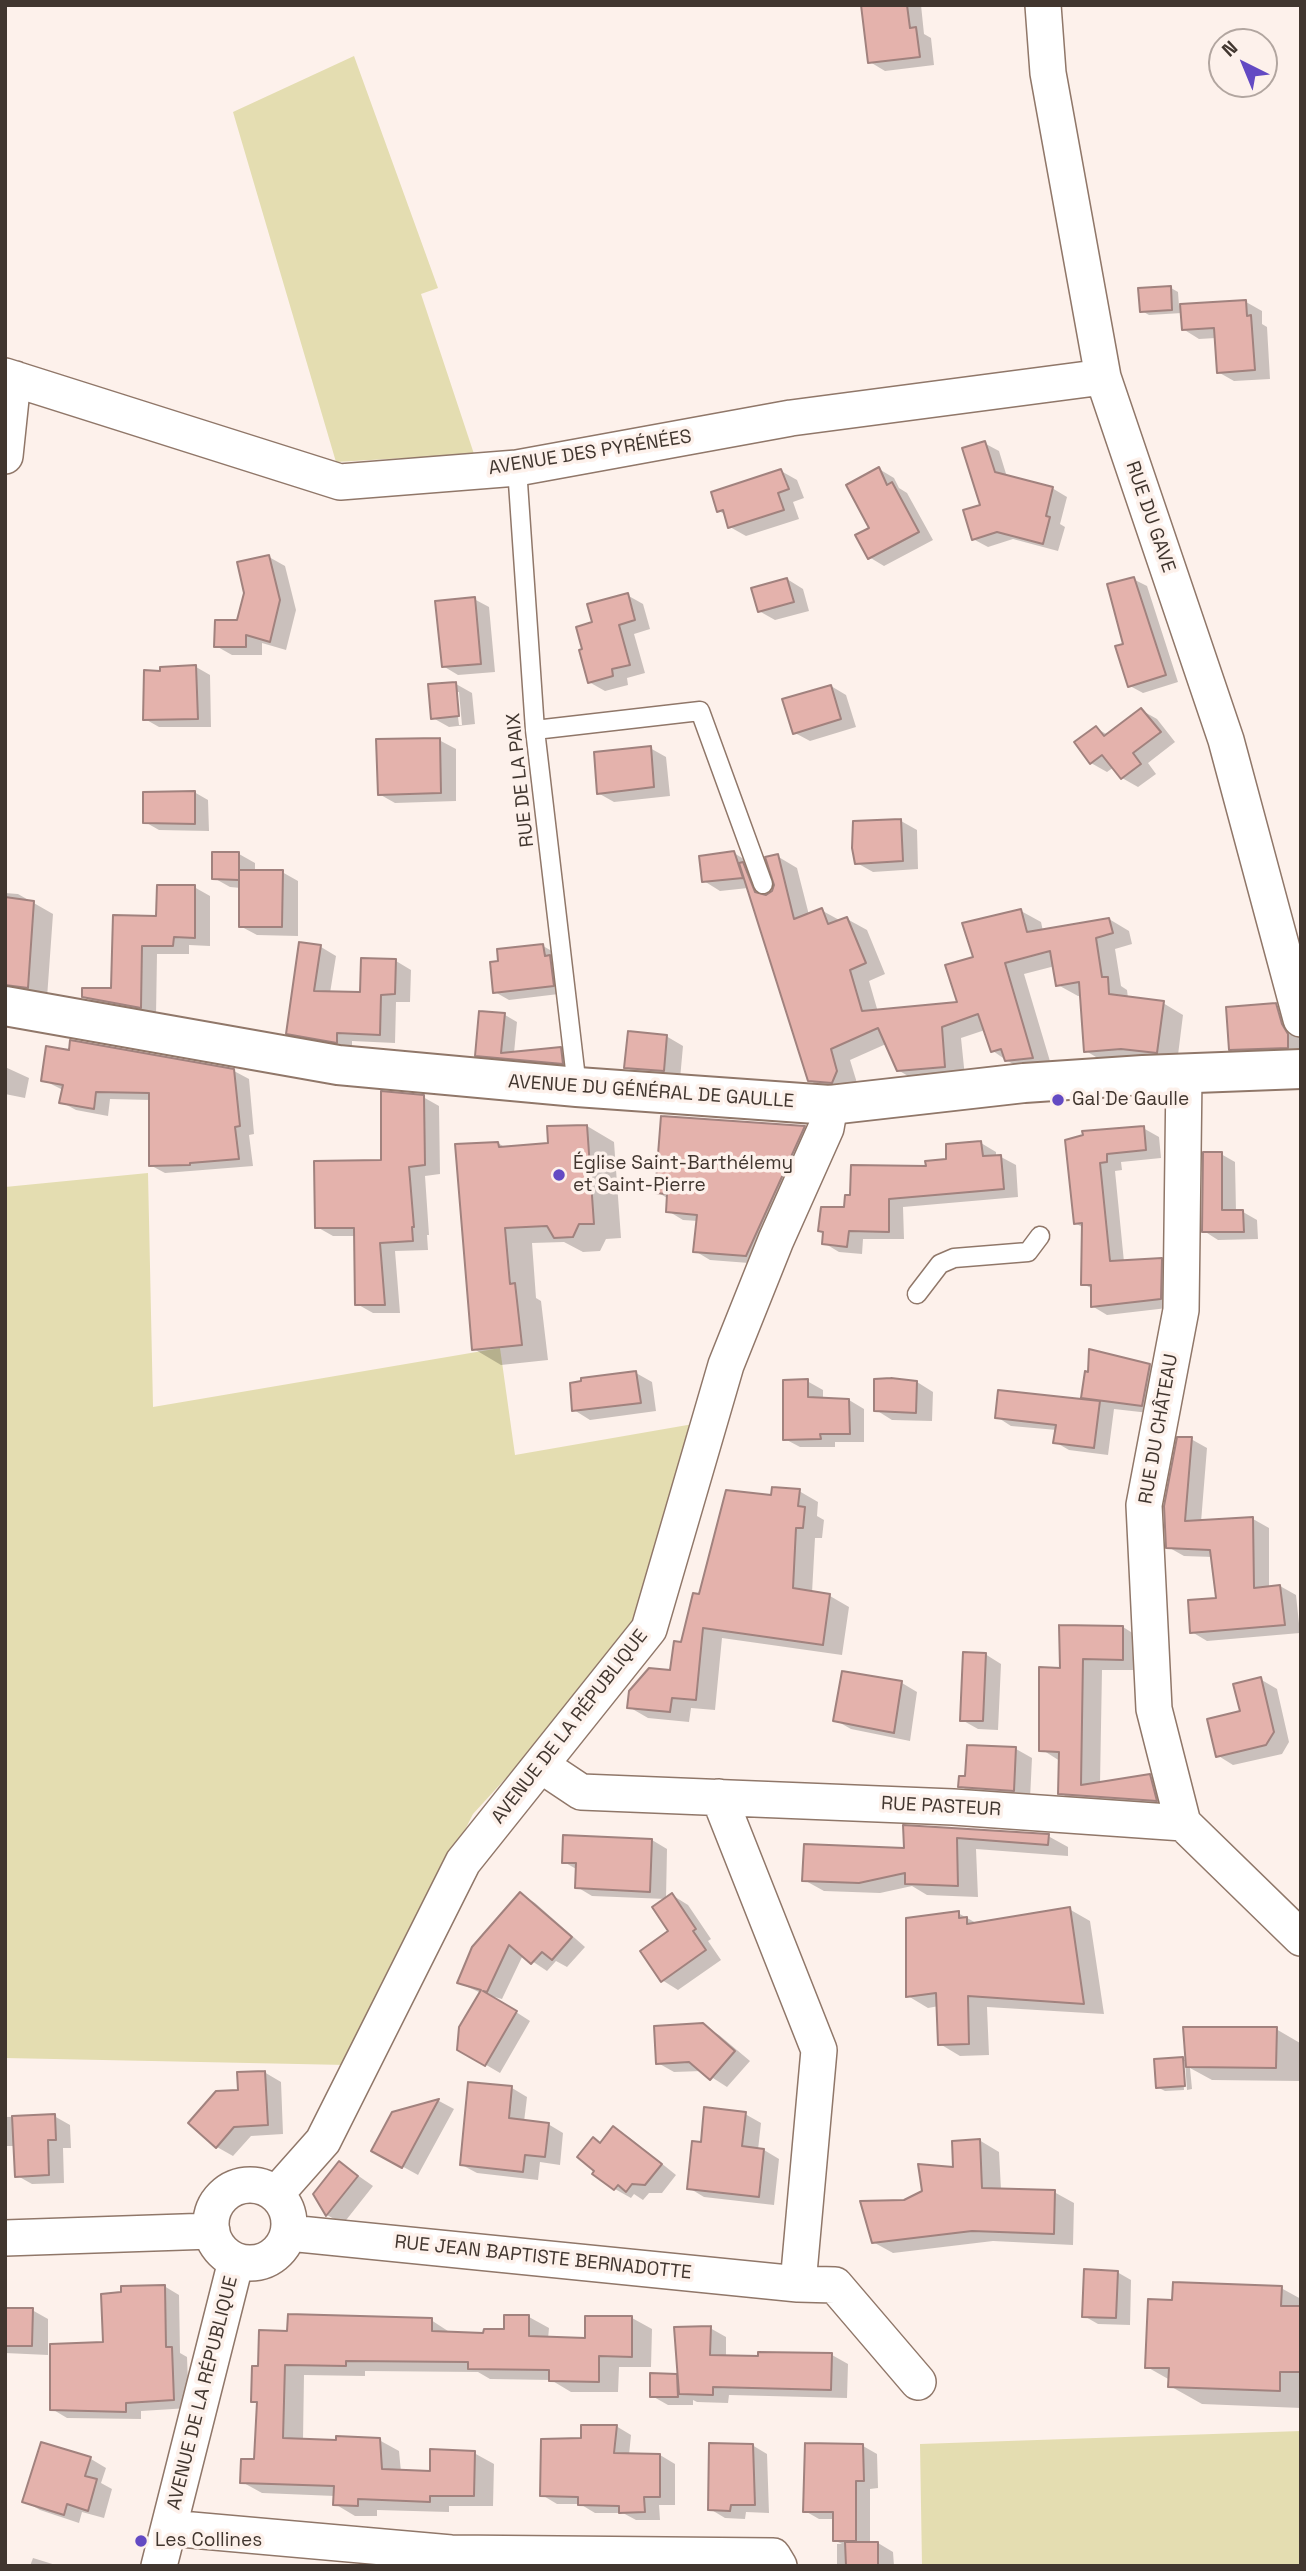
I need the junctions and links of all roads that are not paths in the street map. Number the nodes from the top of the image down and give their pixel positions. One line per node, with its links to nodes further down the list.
1 (1043, 5): 3 (street, RUE DU GAVE)
2 (10, 377): 4 (street); 5 (street, AVENUE DES PYRÉNÉES)
3 (1102, 377): 5 (street, AVENUE DES PYRÉNÉES); 9 (street, RUE DU GAVE)
4 (5, 456)
5 (517, 468): 6 (lane, RUE DE LA PAIX)
6 (535, 730): 7 (lane); 12 (lane, RUE DE LA PAIX)
7 (764, 884)
8 (5, 1006): 12 (main road, AVENUE DU GÉNÉRAL DE GAULLE)
9 (1301, 1019)
10 (1301, 1069): 11 (main road, AVENUE DU GÉNÉRAL DE GAULLE)
11 (1184, 1075): 13 (main road, AVENUE DU GÉNÉRAL DE GAULLE); 18 (street, RUE DU CHÂTEAU)
12 (577, 1087): 13 (main road, AVENUE DU GÉNÉRAL DE GAULLE)
13 (830, 1105): 16 (street, AVENUE DE LA RÉPUBLIQUE)
14 (1040, 1236): 15 (lane)
15 (917, 1294)
16 (542, 1766): 17 (street, RUE PASTEUR); 20 (street, AVENUE DE LA RÉPUBLIQUE)
17 (719, 1797): 18 (street, RUE PASTEUR); 25 (street)
18 (1183, 1822): 19 (street)
19 (1301, 1938)
20 (276, 2194): 21 (street); 22 (street)
21 (212, 2231): 23 (street); 24 (street)
22 (289, 2233): 24 (street); 25 (street, RUE JEAN BAPTISTE BERNADOTTE)
23 (5, 2238)
24 (236, 2261): 27 (street, AVENUE DE LA RÉPUBLIQUE)
25 (798, 2284): 26 (street, RUE JEAN BAPTISTE BERNADOTTE)
26 (918, 2382)
27 (169, 2529): 28 (street); 29 (street, AVENUE DE LA RÉPUBLIQUE)
28 (448, 2559): 30 (street)
29 (159, 2566)
30 (779, 2566)

